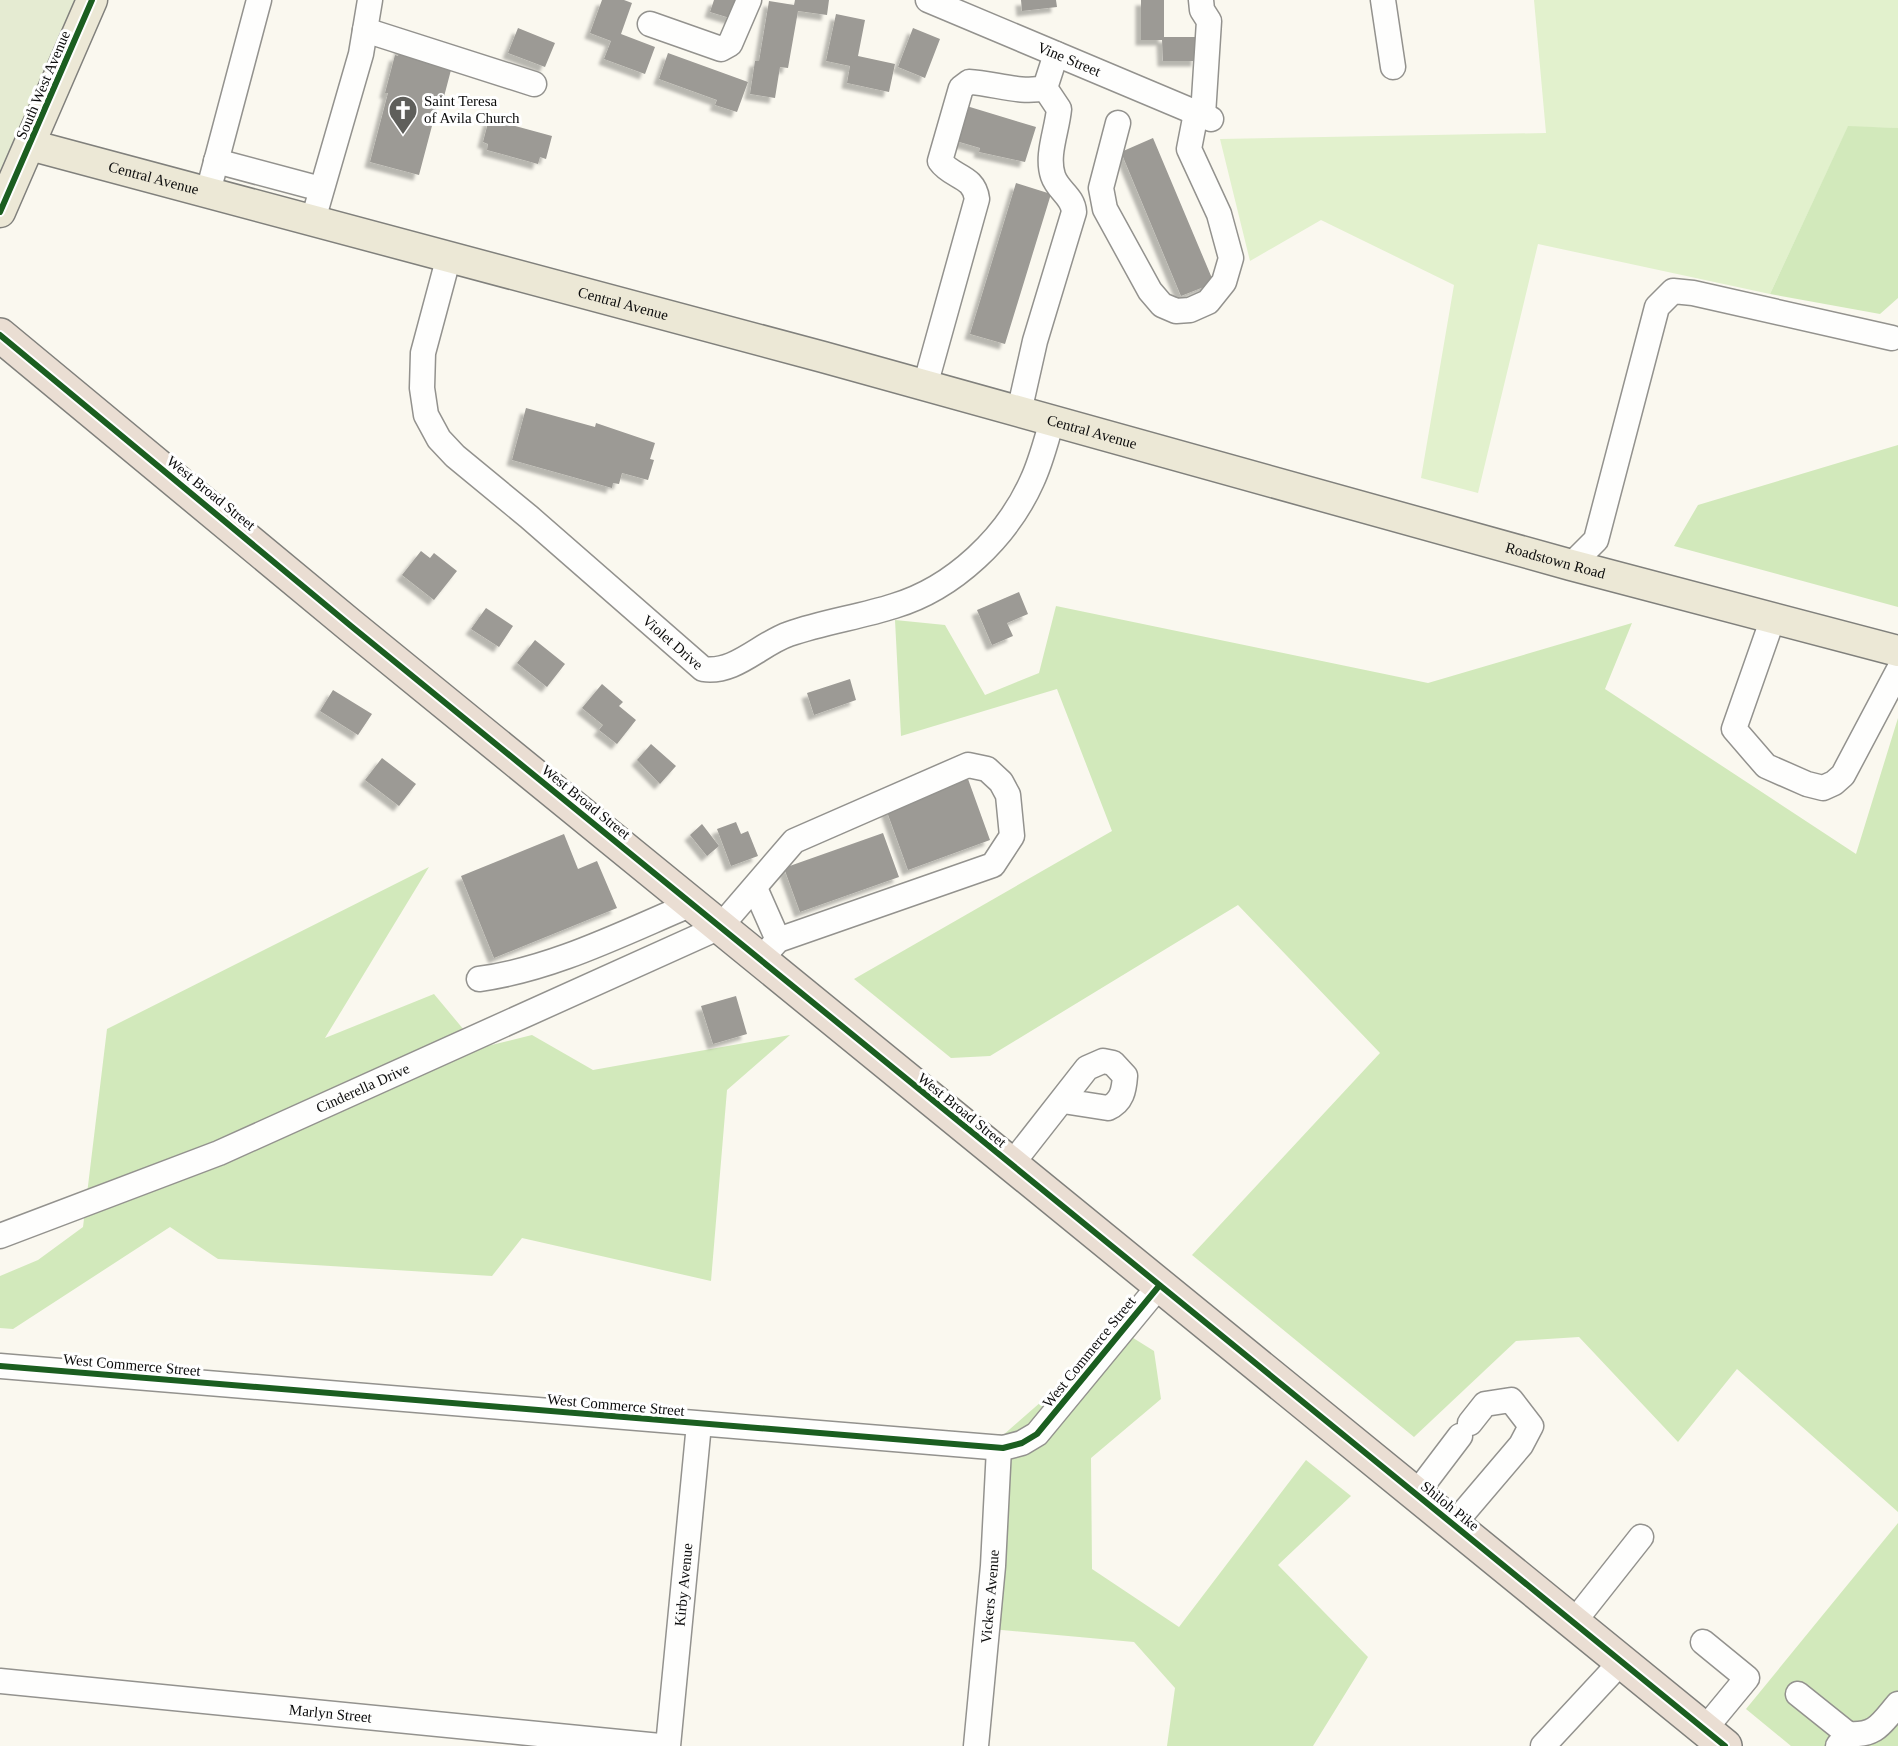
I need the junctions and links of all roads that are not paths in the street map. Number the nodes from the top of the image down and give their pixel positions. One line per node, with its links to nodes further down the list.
1 (93, 0): 16 (main road, South West Avenue)
2 (259, 0): 17 (street)
3 (370, 0): 9 (street)
4 (749, 0): 8 (street)
5 (928, 0): 10 (street, Vine Street)
6 (1201, 0): 14 (street)
7 (1383, 0): 11 (street)
8 (650, 24)
9 (365, 30): 12 (street); 18 (street)
10 (1056, 54): 13 (street); 14 (street, Vine Street)
11 (1393, 67)
12 (534, 84)
13 (1045, 88): 22 (street); 27 (street)
14 (1203, 116): 20 (street)
15 (1118, 123): 20 (street)
16 (30, 145): 19 (main road, Central Avenue); 21 (main road, South West Avenue)
17 (216, 161): 18 (street); 19 (street)
18 (321, 189): 23 (street)
19 (207, 192): 23 (main road, Central Avenue)
20 (1105, 208): 22 (street)
21 (0, 212)
22 (1074, 212): 28 (street)
23 (313, 220): 24 (main road, Central Avenue)
24 (449, 256): 27 (main road, Central Avenue); 29 (street, Violet Drive)
25 (0, 335): 36 (highway, West Broad Street)
26 (1892, 338): 31 (street)
27 (925, 386): 28 (main road, Central Avenue)
28 (1019, 412): 29 (main road, Central Avenue)
29 (1052, 421): 30 (main road, Central Avenue)
30 (1213, 466): 31 (main road, Roadstown Road)
31 (1570, 565): 32 (main road, Roadstown Road)
32 (1773, 618): 33 (main road, Roadstown Road); 34 (street)
33 (1898, 651)
34 (1898, 671)
35 (755, 888): 37 (street); 38 (street); 38 (street)
36 (692, 904): 37 (highway, West Broad Street); 39 (street)
37 (720, 927): 38 (highway, West Broad Street); 42 (street, Cinderella Drive)
38 (769, 950): 41 (highway, West Broad Street)
39 (479, 979)
40 (1064, 1101): 41 (street)
41 (1011, 1165): 43 (highway, West Broad Street)
42 (0, 1236)
43 (1159, 1286): 46 (street, West Commerce Street); 47 (highway, Shiloh Pike)
44 (0, 1366): 45 (street, West Commerce Street)
45 (699, 1424): 46 (street, West Commerce Street); 59 (street, Kirby Avenue)
46 (999, 1448): 60 (street, Vickers Avenue)
47 (1416, 1494): 48 (highway, Shiloh Pike); 48 (street)
48 (1453, 1525): 50 (highway, Shiloh Pike)
49 (1641, 1537): 50 (street)
50 (1573, 1623): 52 (highway, Shiloh Pike)
51 (1703, 1642): 56 (street)
52 (1621, 1662): 56 (highway, Shiloh Pike); 61 (street)
53 (0, 1681): 58 (street, Marlyn Street)
54 (1798, 1694): 57 (street)
55 (1898, 1704): 57 (street)
56 (1714, 1738)
57 (1843, 1740)
58 (660, 1746)
59 (668, 1746)
60 (976, 1746)
61 (1543, 1746)

